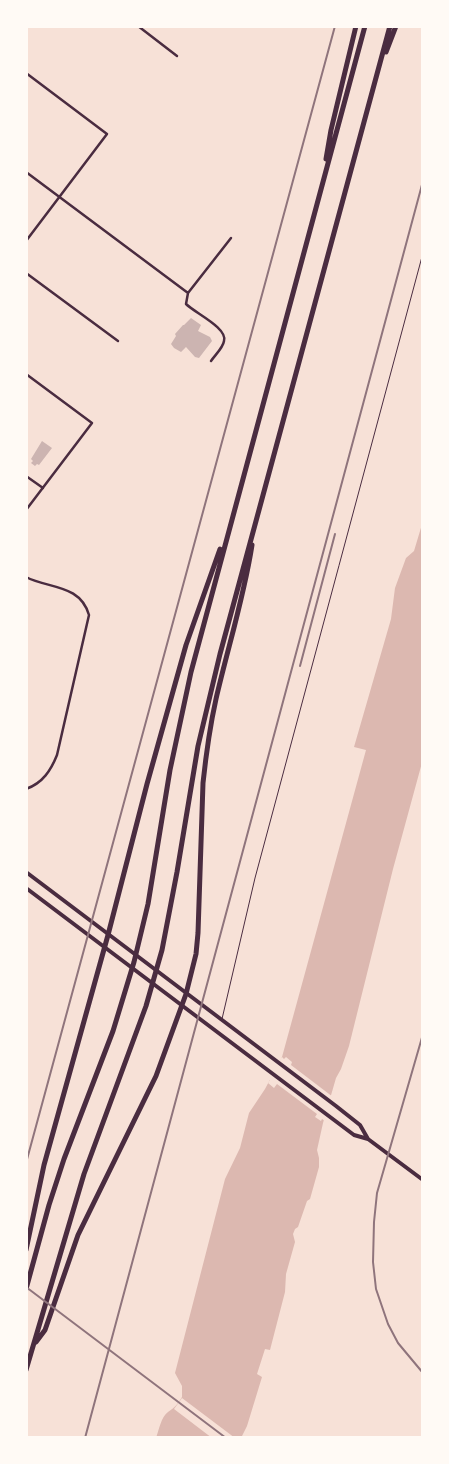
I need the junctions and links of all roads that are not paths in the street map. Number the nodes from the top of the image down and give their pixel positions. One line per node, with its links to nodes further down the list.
1 (138, 26): 6 (street)
2 (356, 26): 10 (highway)
3 (365, 26): 10 (highway)
4 (390, 26): 8 (highway)
5 (396, 26): 8 (highway)
6 (176, 56)
7 (26, 73): 11 (street)
8 (376, 76): 24 (highway)
9 (26, 172): 11 (street)
10 (321, 187): 23 (highway)
11 (59, 197): 13 (street); 16 (street)
12 (231, 238): 16 (street)
13 (26, 241)
14 (423, 253): 33 (lane)
15 (26, 273): 17 (street)
16 (188, 294): 18 (street)
17 (118, 341)
18 (210, 360)
19 (26, 374): 21 (street)
20 (26, 476): 21 (street)
21 (42, 488): 22 (street)
22 (26, 510)
23 (230, 523): 29 (highway); 37 (highway)
24 (254, 523): 31 (highway); 38 (highway)
25 (26, 577): 26 (street)
26 (26, 789)
27 (26, 872): 29 (main road)
28 (26, 888): 30 (main road)
29 (108, 935): 30 (highway); 31 (main road)
30 (104, 948): 32 (main road); 36 (highway)
31 (186, 994): 32 (highway); 33 (main road)
32 (182, 1006): 34 (main road); 38 (highway)
33 (221, 1020): 34 (main road)
34 (368, 1139): 35 (main road)
35 (423, 1180)
36 (26, 1250)
37 (26, 1288)
38 (33, 1347): 39 (highway)
39 (26, 1370)

